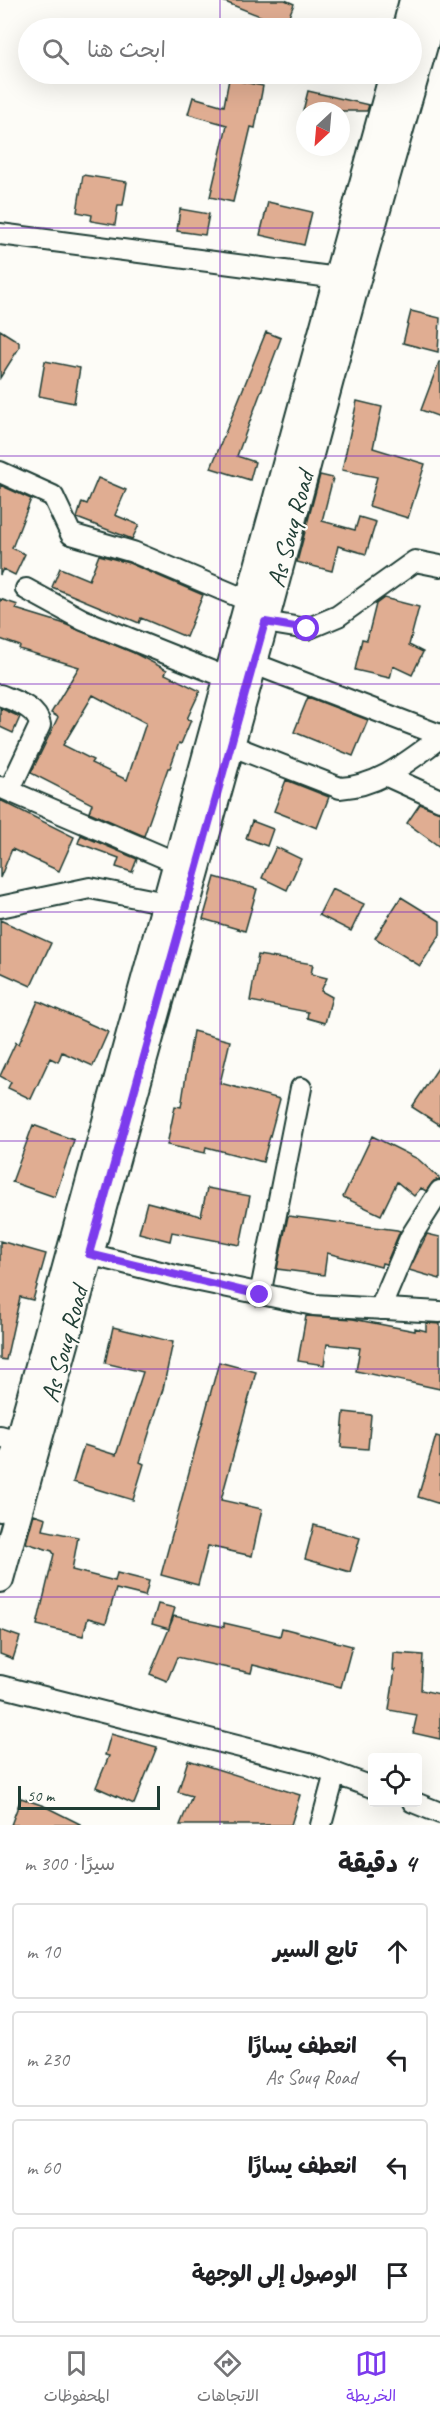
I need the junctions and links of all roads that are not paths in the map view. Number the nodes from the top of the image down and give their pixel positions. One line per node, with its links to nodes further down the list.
1 (413, 0): 3 (main road)
2 (437, 0): 4 (main road, As Souq Road)
3 (408, 18)
4 (422, 52)
5 (390, 84): 8 (main road, As Souq Road)
6 (413, 84): 13 (main road, As Souq Road)
7 (0, 234): 8 (street)
8 (338, 278): 12 (main road, As Souq Road)
9 (0, 472): 12 (street)
10 (440, 566): 13 (street)
11 (26, 589): 15 (street)
12 (249, 602): 15 (main road, As Souq Road)
13 (265, 622): 14 (main road, As Souq Road)
14 (252, 663): 17 (street); 18 (main road, As Souq Road)
15 (228, 678): 22 (main road, As Souq Road)
16 (0, 695): 20 (street)
17 (440, 737): 19 (street)
18 (230, 745): 19 (street); 27 (main road, As Souq Road)
19 (387, 776): 21 (street)
20 (4, 789): 22 (street)
21 (440, 800)
22 (177, 864): 23 (main road, As Souq Road)
23 (166, 903): 24 (street); 31 (main road, As Souq Road)
24 (0, 907)
25 (301, 1088): 28 (street)
26 (440, 1191): 29 (street)
27 (89, 1254): 28 (street); 33 (main road, As Souq Road)
28 (260, 1295): 29 (street)
29 (380, 1309): 30 (street)
30 (440, 1312)
31 (9, 1438): 32 (main road, As Souq Road)
32 (0, 1508)
33 (0, 1579)
34 (0, 1686): 35 (street)
35 (335, 1773): 36 (street); 39 (street)
36 (368, 1785)
37 (422, 1806): 38 (street)
38 (440, 1813)
39 (321, 1825)

